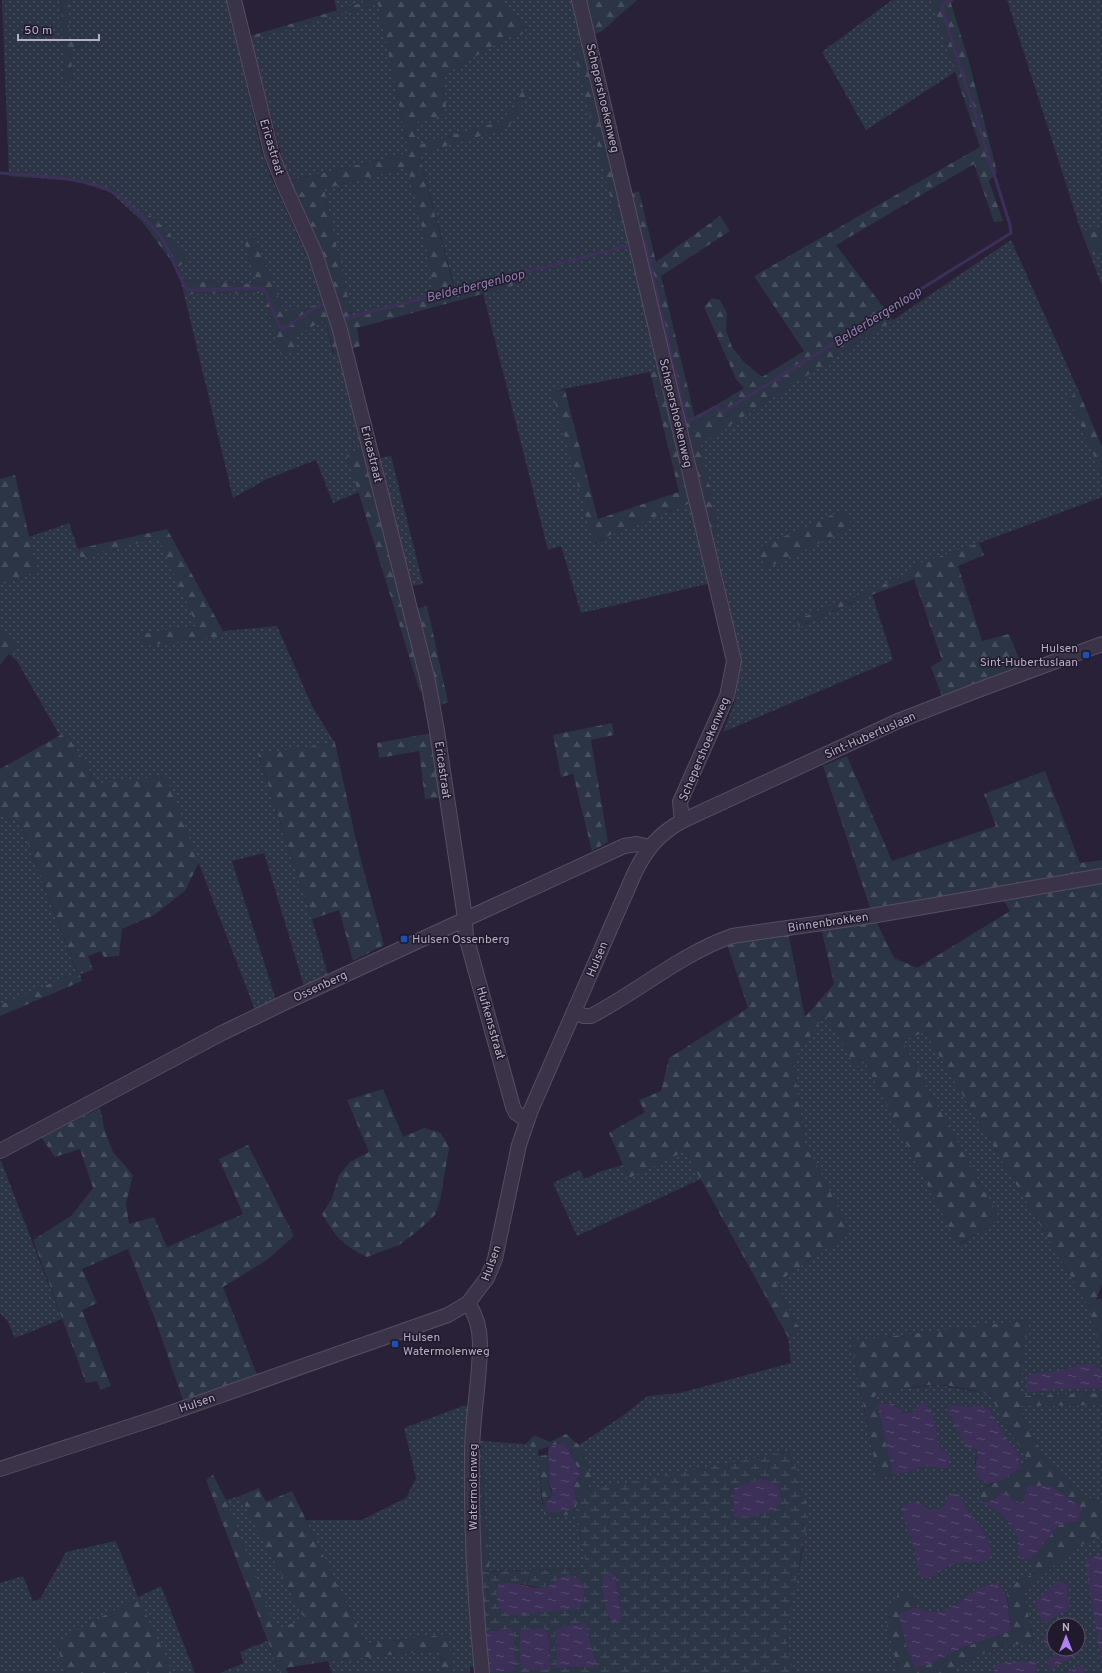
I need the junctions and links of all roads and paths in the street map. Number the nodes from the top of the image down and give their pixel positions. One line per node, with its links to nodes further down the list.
1 (234, 0): 7 (street, Ericastraat)
2 (579, 0): 4 (street, Schepershoekenweg)
3 (1102, 644): 4 (street, Sint-Hubertuslaan)
4 (682, 820): 5 (street, Sint-Hubertuslaan)
5 (649, 847): 7 (street, Ossenberg); 8 (street, Hulsen)
6 (1102, 876): 8 (street, Binnenbrokken)
7 (464, 920): 9 (street, Hufkensstraat); 10 (street, Ossenberg)
8 (574, 1012): 9 (street, Hulsen)
9 (527, 1120): 11 (street, Hulsen)
10 (0, 1151)
11 (468, 1303): 12 (street, Hulsen); 13 (street, Watermolenweg)
12 (0, 1469)
13 (482, 1673)

